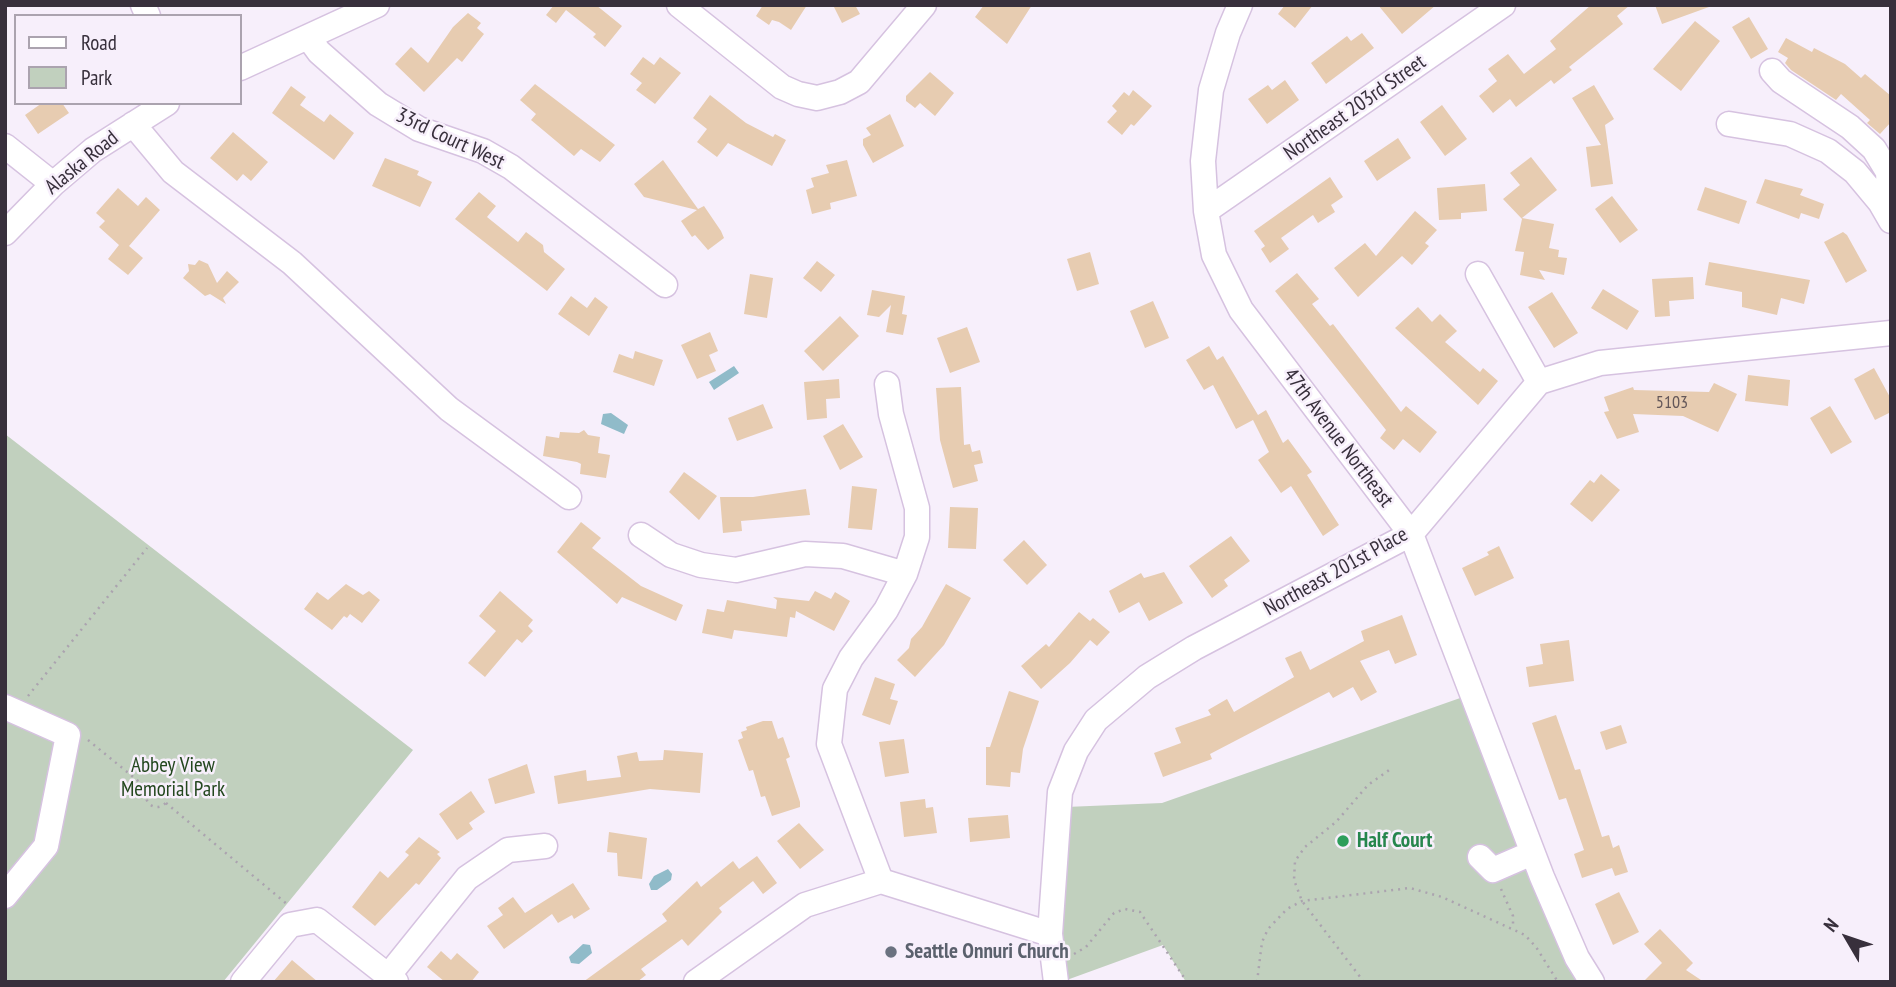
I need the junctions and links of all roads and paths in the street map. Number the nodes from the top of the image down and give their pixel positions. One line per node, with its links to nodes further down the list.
1 (377, 5): 6 (street)
2 (679, 5): 3 (street)
3 (924, 5)
4 (1240, 5): 14 (street, 47th Avenue Northeast)
5 (1503, 5): 14 (street, Northeast 203rd Street)
6 (308, 37): 7 (street); 18 (street, 33rd Court West)
7 (242, 67)
8 (1772, 71): 15 (street)
9 (164, 105): 10 (street, Alaska Road)
10 (133, 124): 13 (street, Alaska Road); 22 (street)
11 (1729, 124): 15 (street)
12 (5, 146): 13 (street)
13 (53, 184): 16 (street, Alaska Road)
14 (1206, 211): 23 (street, 47th Avenue Northeast)
15 (1887, 214)
16 (5, 233)
17 (1478, 274): 20 (street)
18 (665, 285)
19 (1891, 333): 20 (street)
20 (1539, 382): 23 (street, Northeast 201st Place)
21 (887, 384): 26 (street)
22 (569, 497)
23 (1411, 534): 33 (street, 47th Avenue Northeast); 40 (street, Northeast 201st Place)
24 (641, 535): 26 (street)
25 (146, 548): 27 (path)
26 (905, 574): 35 (street)
27 (11, 708): 28 (street)
28 (68, 735): 30 (path); 36 (street)
29 (1392, 768): 37 (path)
30 (148, 789): 31 (path); 31 (path)
31 (166, 803): 38 (path)
32 (545, 846): 43 (street)
33 (1532, 853): 34 (street); 42 (street, 47th Avenue Northeast)
34 (1487, 863): 39 (path)
35 (881, 881): 40 (street); 45 (street)
36 (5, 896)
37 (1302, 901): 39 (path); 48 (path); 49 (path)
38 (302, 920): 43 (street); 44 (street)
39 (1513, 928): 50 (path)
40 (1050, 934): 46 (street, Northeast 201st Place)
41 (1069, 957): 47 (path)
42 (1576, 970): 51 (street, 47th Avenue Northeast)
43 (392, 979)
44 (243, 982)
45 (696, 982)
46 (1056, 982)
47 (1187, 982)
48 (1257, 982)
49 (1364, 982)
50 (1558, 982)
51 (1592, 982)

